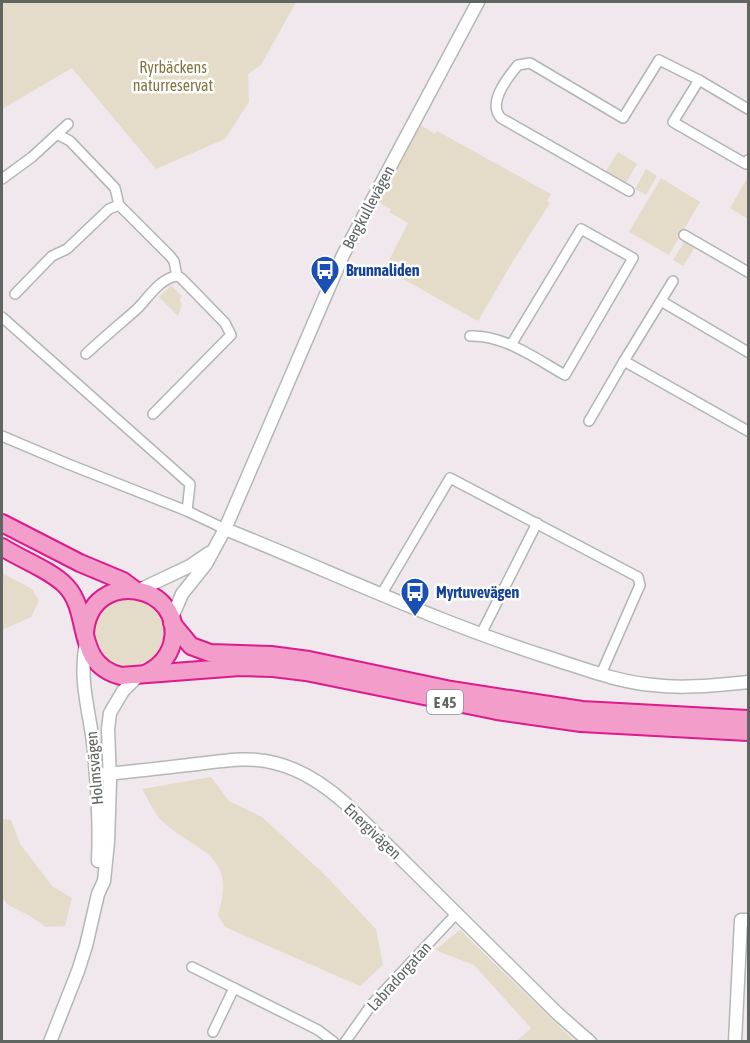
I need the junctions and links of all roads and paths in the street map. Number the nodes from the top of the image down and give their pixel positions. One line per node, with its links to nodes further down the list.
1 (478, 2): 29 (street, Bergkullevägen)
2 (699, 80): 3 (street); 6 (street); 8 (street)
3 (748, 109)
4 (68, 123): 5 (street)
5 (57, 134): 7 (street); 9 (street)
6 (748, 160)
7 (2, 178)
8 (629, 191)
9 (119, 205): 12 (street); 14 (street)
10 (684, 235): 11 (street)
11 (748, 272)
12 (177, 276): 20 (street); 22 (street)
13 (673, 282): 15 (street)
14 (15, 294)
15 (661, 301): 19 (street); 21 (street)
16 (2, 317): 26 (street)
17 (470, 336): 18 (street)
18 (511, 345): 18 (street)
19 (748, 352)
20 (86, 354)
21 (624, 361): 23 (street); 24 (street)
22 (153, 414)
23 (589, 421)
24 (748, 431)
25 (2, 436): 26 (street)
26 (187, 512): 29 (street)
27 (2, 523): 32 (highway, E 45)
28 (537, 523): 33 (street); 35 (street); 37 (street)
29 (225, 529): 31 (street, Bergkullevägen); 33 (street)
30 (2, 547): 36 (highway, E 45)
31 (213, 551): 32 (street, Bergkullevägen); 34 (street, Bergkullevägen)
32 (137, 590): 34 (highway, E 45); 36 (highway)
33 (381, 595): 35 (street)
34 (172, 622): 38 (highway); 40 (highway, E 45)
35 (481, 634): 37 (street)
36 (86, 639): 38 (highway, E 45); 43 (street, Holmsvägen)
37 (601, 674): 39 (street)
38 (141, 675): 41 (highway, E 45); 42 (street, Holmsvägen)
39 (748, 682)
40 (748, 719)
41 (748, 732)
42 (110, 774): 43 (street, Energivägen); 44 (street, Holmsvägen); 45 (street, Energivägen)
43 (96, 775): 44 (street, Holmsvägen)
44 (98, 894): 50 (street, Holmsvägen)
45 (457, 913): 52 (street, Labradorgatan); 53 (street, Energivägen)
46 (748, 920): 54 (street)
47 (192, 967): 48 (street)
48 (234, 988): 49 (street); 51 (street)
49 (213, 1032)
50 (50, 1041)
51 (334, 1041)
52 (345, 1041)
53 (590, 1041)
54 (735, 1041)

